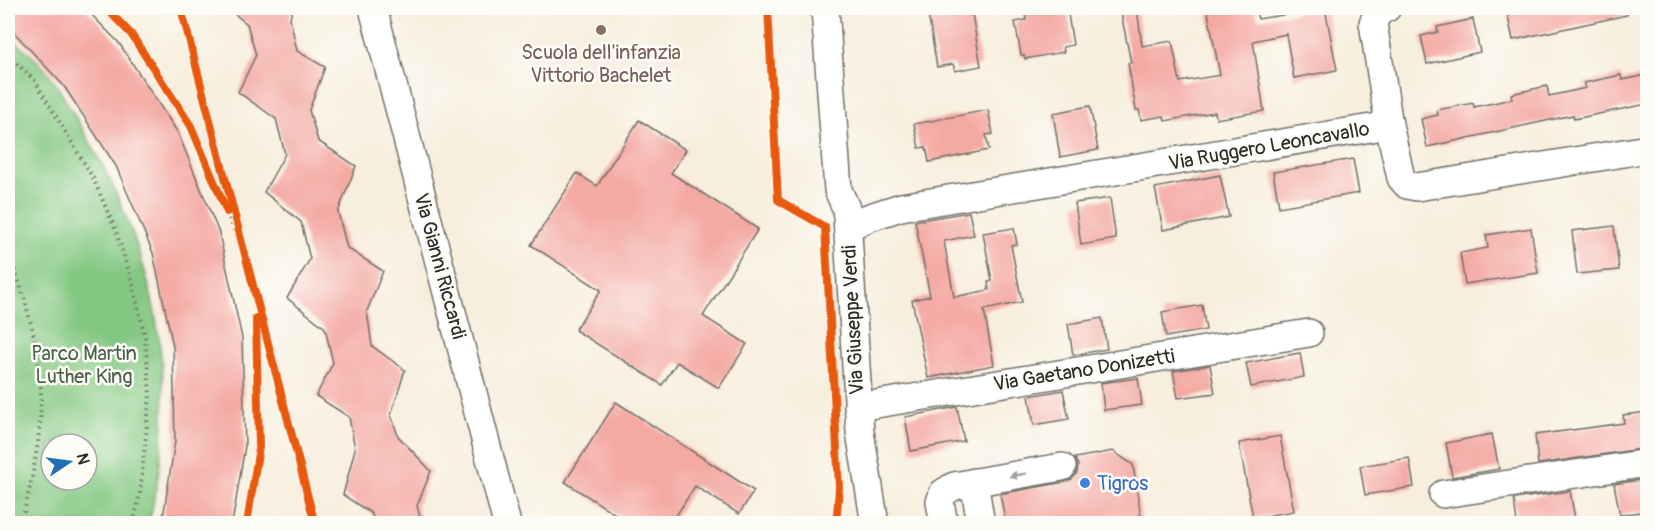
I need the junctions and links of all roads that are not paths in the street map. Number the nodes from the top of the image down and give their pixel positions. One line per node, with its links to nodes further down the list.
1 (373, 8): 14 (street, Via Gianni Riccardi)
2 (825, 8): 7 (street, Via Giuseppe Verdi)
3 (841, 8): 7 (street, Via Giuseppe Verdi)
4 (1387, 8): 5 (street)
5 (1389, 125): 6 (street, Via Ruggero Leoncavallo); 7 (street, Via Ruggero Leoncavallo)
6 (1647, 148)
7 (847, 217): 9 (street, Via Giuseppe Verdi)
8 (1309, 333): 9 (street, Via Gaetano Donizetti)
9 (859, 420): 15 (street, Via Giuseppe Verdi); 16 (street, Via Giuseppe Verdi)
10 (1647, 463): 13 (street)
11 (1062, 467): 12 (street, one-way to 12)
12 (974, 482): 17 (street); 18 (street)
13 (1443, 494)
14 (507, 524)
15 (856, 524)
16 (875, 524)
17 (944, 524)
18 (981, 524)

